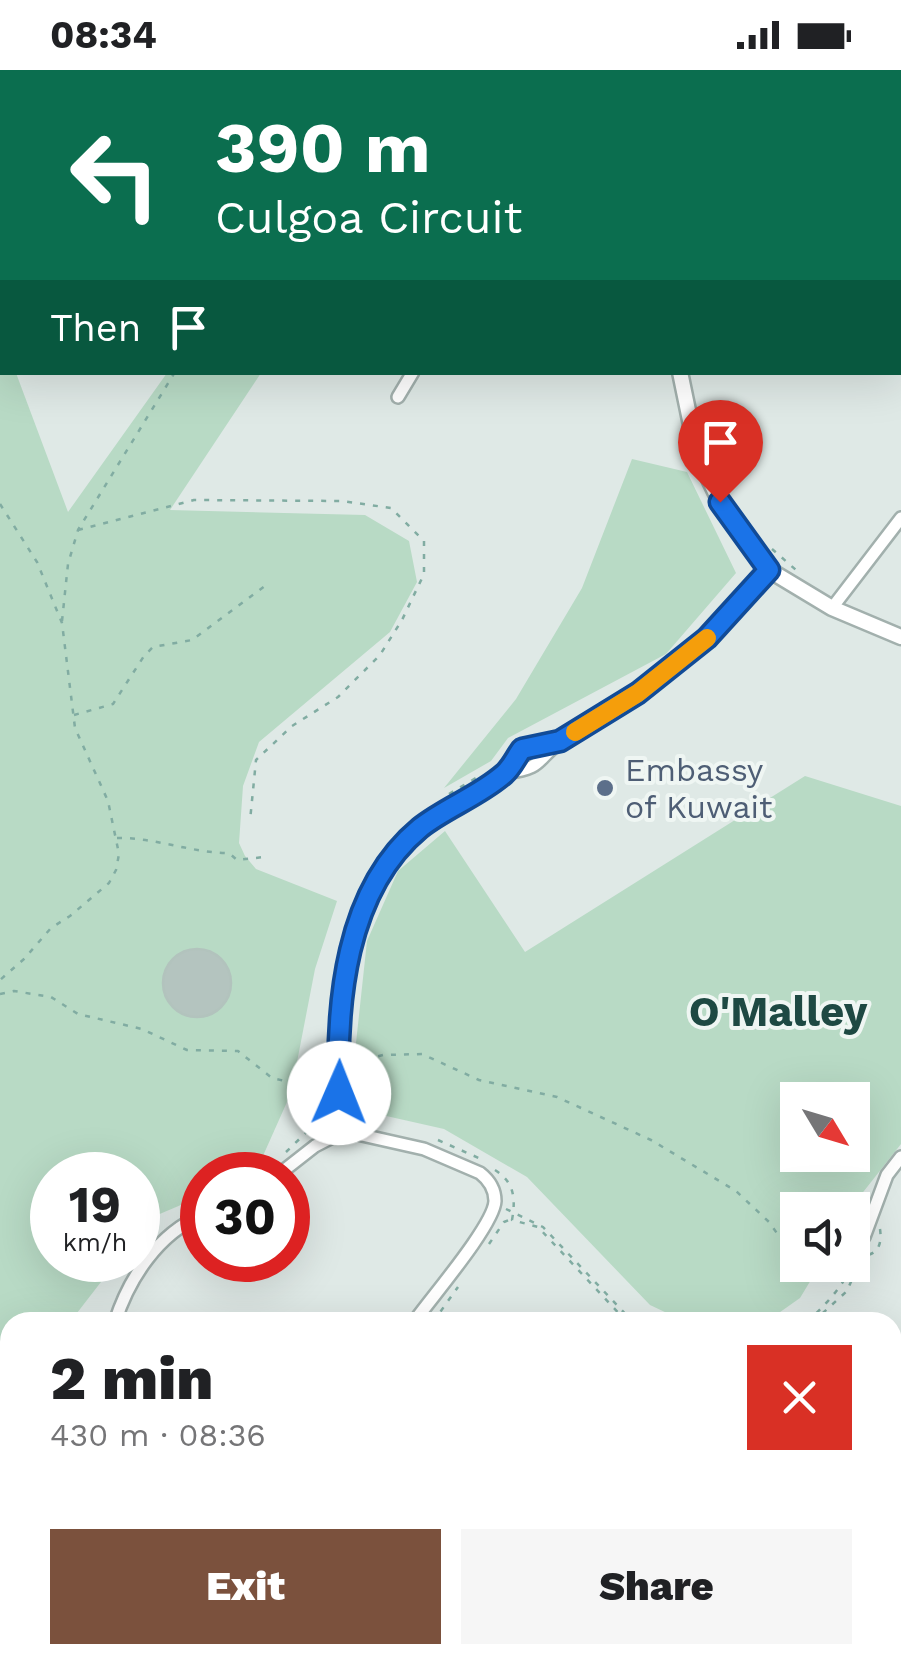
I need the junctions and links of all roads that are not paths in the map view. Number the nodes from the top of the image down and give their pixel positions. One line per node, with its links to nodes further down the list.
1 (411, 375): 3 (street)
2 (681, 375): 5 (street)
3 (398, 397)
4 (901, 518): 6 (street)
5 (765, 565): 6 (street); 8 (street)
6 (832, 608): 7 (street)
7 (901, 637)
8 (560, 741): 9 (street); 9 (street)
9 (505, 773): 10 (street)
10 (344, 1131): 11 (street); 16 (street)
11 (307, 1152)
12 (901, 1157): 13 (street)
13 (870, 1221)
14 (180, 1229): 15 (street)
15 (118, 1312)
16 (422, 1312)

